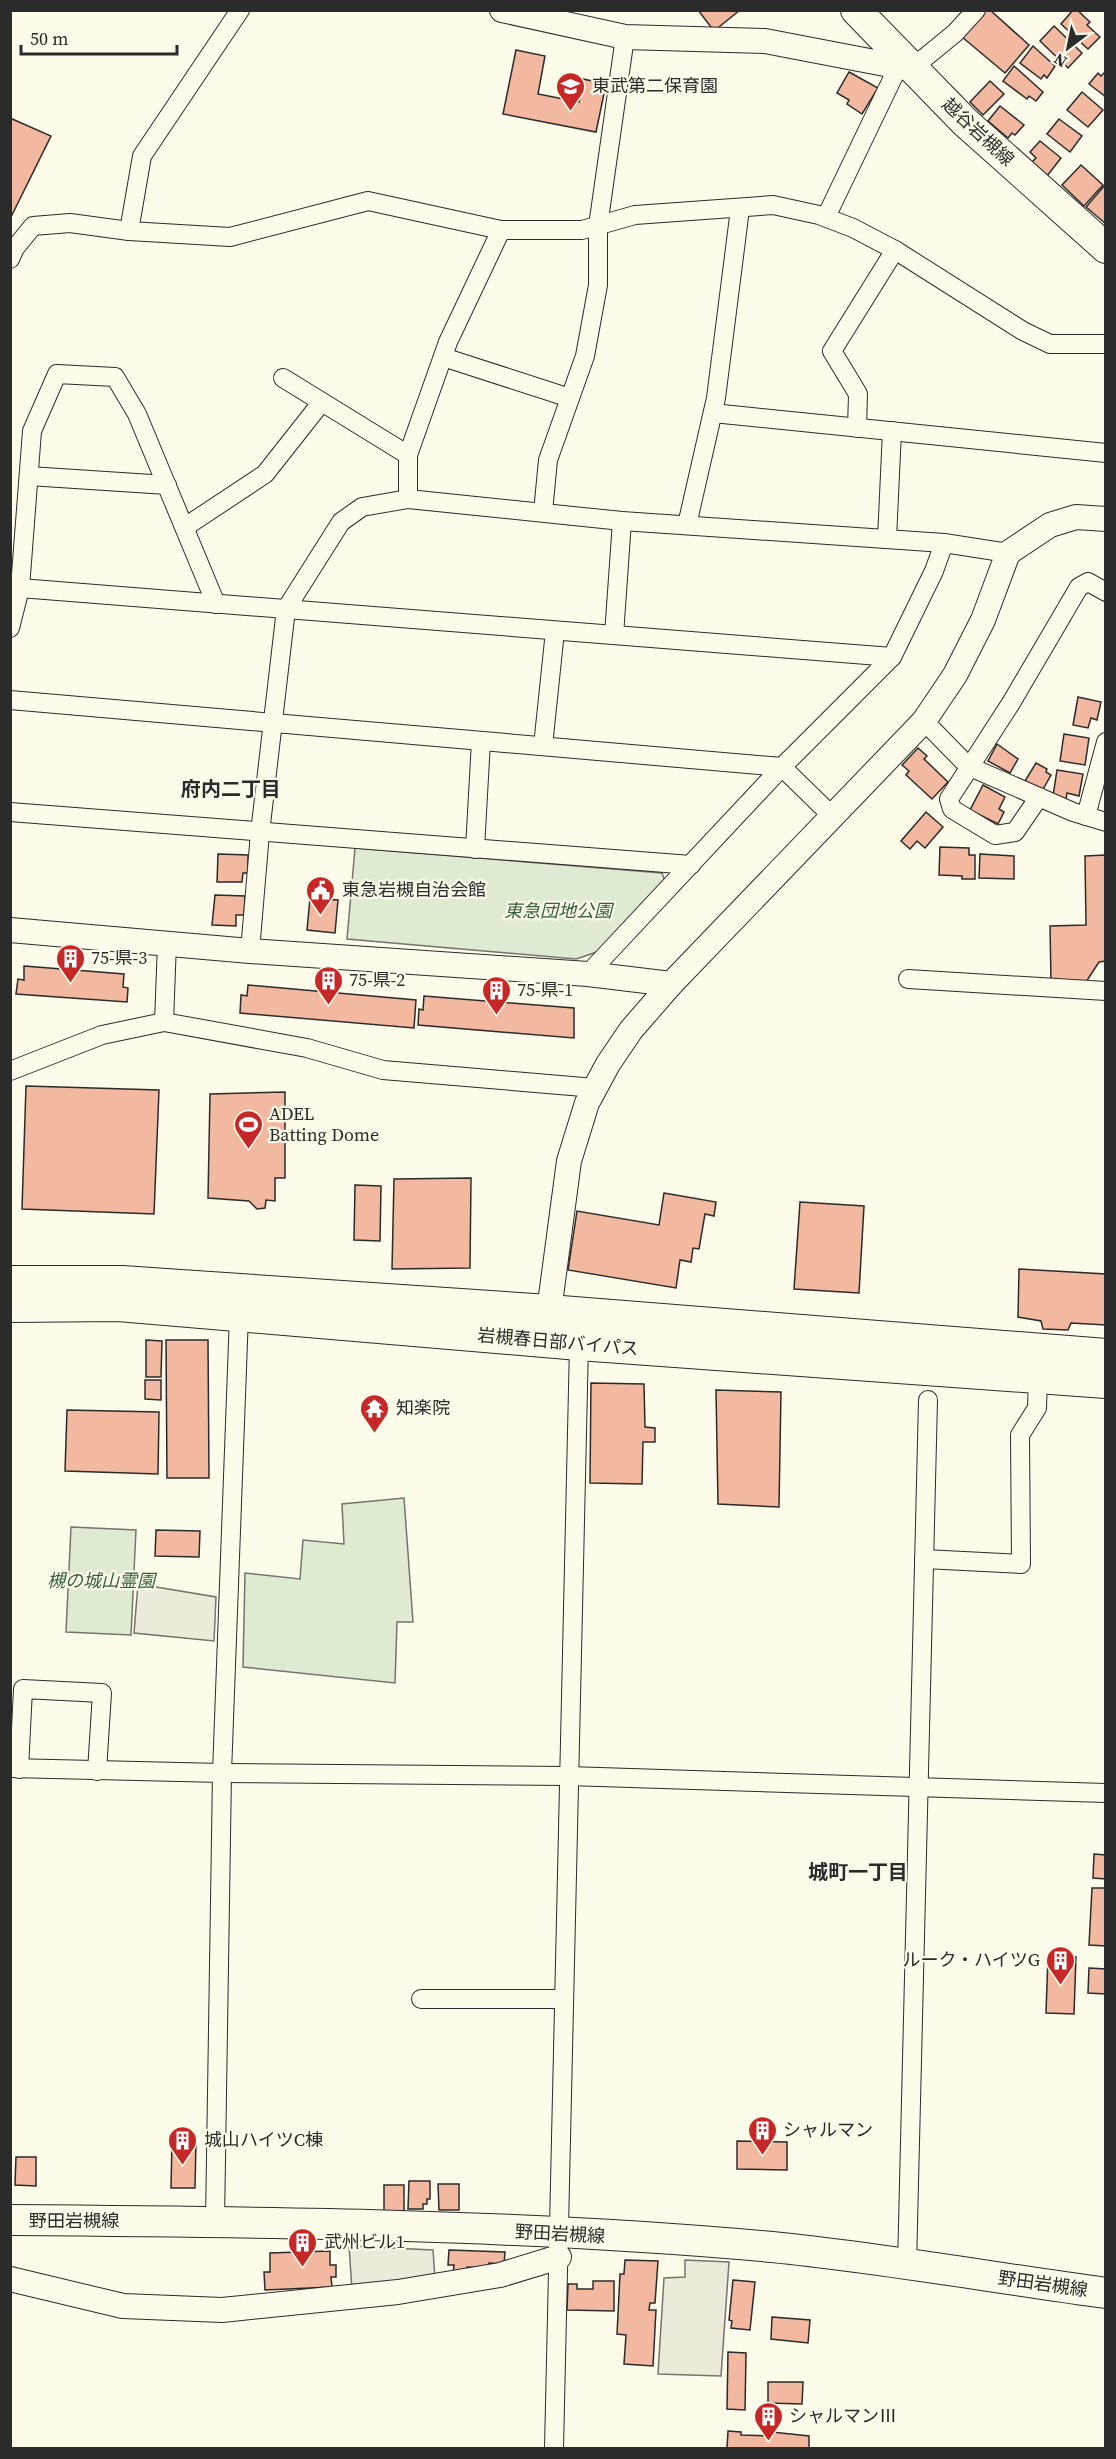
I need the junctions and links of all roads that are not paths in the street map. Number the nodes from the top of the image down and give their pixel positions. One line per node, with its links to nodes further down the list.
1 (240, 10): 11 (street)
2 (502, 10): 5 (street)
3 (856, 10): 6 (main road, 越谷岩槻線)
4 (976, 10): 6 (street)
5 (625, 37): 6 (street); 9 (street)
6 (905, 68): 8 (street); 12 (main road, 越谷岩槻線)
7 (741, 209): 8 (street); 9 (street); 20 (street)
8 (826, 217): 13 (street)
9 (598, 226): 10 (street); 18 (street)
10 (501, 230): 11 (street); 16 (street)
11 (129, 231): 14 (street)
12 (1106, 248)
13 (895, 250): 15 (street); 21 (street)
14 (10, 259)
15 (1106, 344)
16 (443, 357): 18 (street); 24 (street)
17 (283, 378): 19 (street)
18 (570, 398): 28 (street)
19 (321, 403): 24 (street); 32 (street)
20 (712, 413): 21 (street); 31 (street)
21 (856, 428): 22 (street)
22 (892, 431): 23 (street); 34 (street)
23 (1106, 453)
24 (408, 455): 27 (street)
25 (29, 476): 26 (street); 26 (street); 33 (street)
26 (167, 485): 32 (street)
27 (408, 499): 28 (street); 40 (street)
28 (543, 512): 30 (street)
29 (1106, 519): 36 (street)
30 (622, 521): 31 (street); 43 (street)
31 (687, 525): 34 (street)
32 (185, 527): 39 (street)
33 (17, 539): 37 (street)
34 (887, 539): 35 (street)
35 (944, 543): 36 (street); 44 (street)
36 (1008, 553): 46 (street)
37 (20, 588): 39 (street); 41 (street)
38 (1106, 592): 51 (street)
39 (216, 604): 40 (street)
40 (286, 609): 42 (street); 47 (street)
41 (10, 628)
42 (555, 631): 43 (street); 50 (street)
43 (614, 635): 44 (street)
44 (892, 657): 52 (street)
45 (10, 699): 47 (street)
46 (924, 722): 51 (street); 55 (street)
47 (274, 723): 48 (street); 58 (street)
48 (481, 741): 50 (street); 59 (street)
49 (1106, 742): 56 (street)
50 (543, 746): 52 (street)
51 (968, 766): 53 (street); 53 (street)
52 (782, 767): 55 (street); 60 (street)
53 (1039, 797): 56 (street)
54 (10, 812): 58 (street)
55 (831, 815): 66 (street)
56 (1086, 816): 57 (street)
57 (1106, 822)
58 (260, 833): 59 (street); 63 (street)
59 (475, 849): 60 (street)
60 (691, 865): 64 (street)
61 (10, 930): 62 (street)
62 (167, 943): 63 (street); 68 (street)
63 (250, 951): 64 (street)
64 (588, 974): 66 (street)
65 (908, 979): 67 (street)
66 (671, 984): 70 (street)
67 (1106, 991)
68 (164, 1022): 69 (street); 70 (street)
69 (10, 1071)
70 (595, 1088): 73 (street)
71 (10, 1282): 73 (highway, 岩槻春日部バイパス)
72 (10, 1306): 74 (highway, 岩槻春日部バイパス)
73 (549, 1311): 76 (highway, 岩槻春日部バイパス)
74 (239, 1315): 75 (highway, 岩槻春日部バイパス); 83 (street)
75 (579, 1344): 77 (highway, 岩槻春日部バイパス); 84 (street)
76 (1106, 1355)
77 (1038, 1377): 78 (highway, 岩槻春日部バイパス); 80 (street)
78 (1106, 1382)
79 (928, 1400): 80 (street)
80 (924, 1559): 85 (street)
81 (15, 1769): 82 (street); 82 (street)
82 (97, 1771): 83 (street)
83 (222, 1773): 84 (street); 90 (street)
84 (568, 1776): 85 (street); 88 (street)
85 (919, 1788): 86 (street); 92 (street)
86 (1106, 1793)
87 (421, 1999): 88 (street)
88 (564, 2000): 91 (street)
89 (10, 2220): 90 (main road, 野田岩槻線)
90 (215, 2222): 91 (main road, 野田岩槻線)
91 (560, 2245): 92 (main road, 野田岩槻線); 93 (street); 95 (street)
92 (907, 2266): 94 (main road, 野田岩槻線)
93 (10, 2279)
94 (1106, 2293)
95 (554, 2448)

